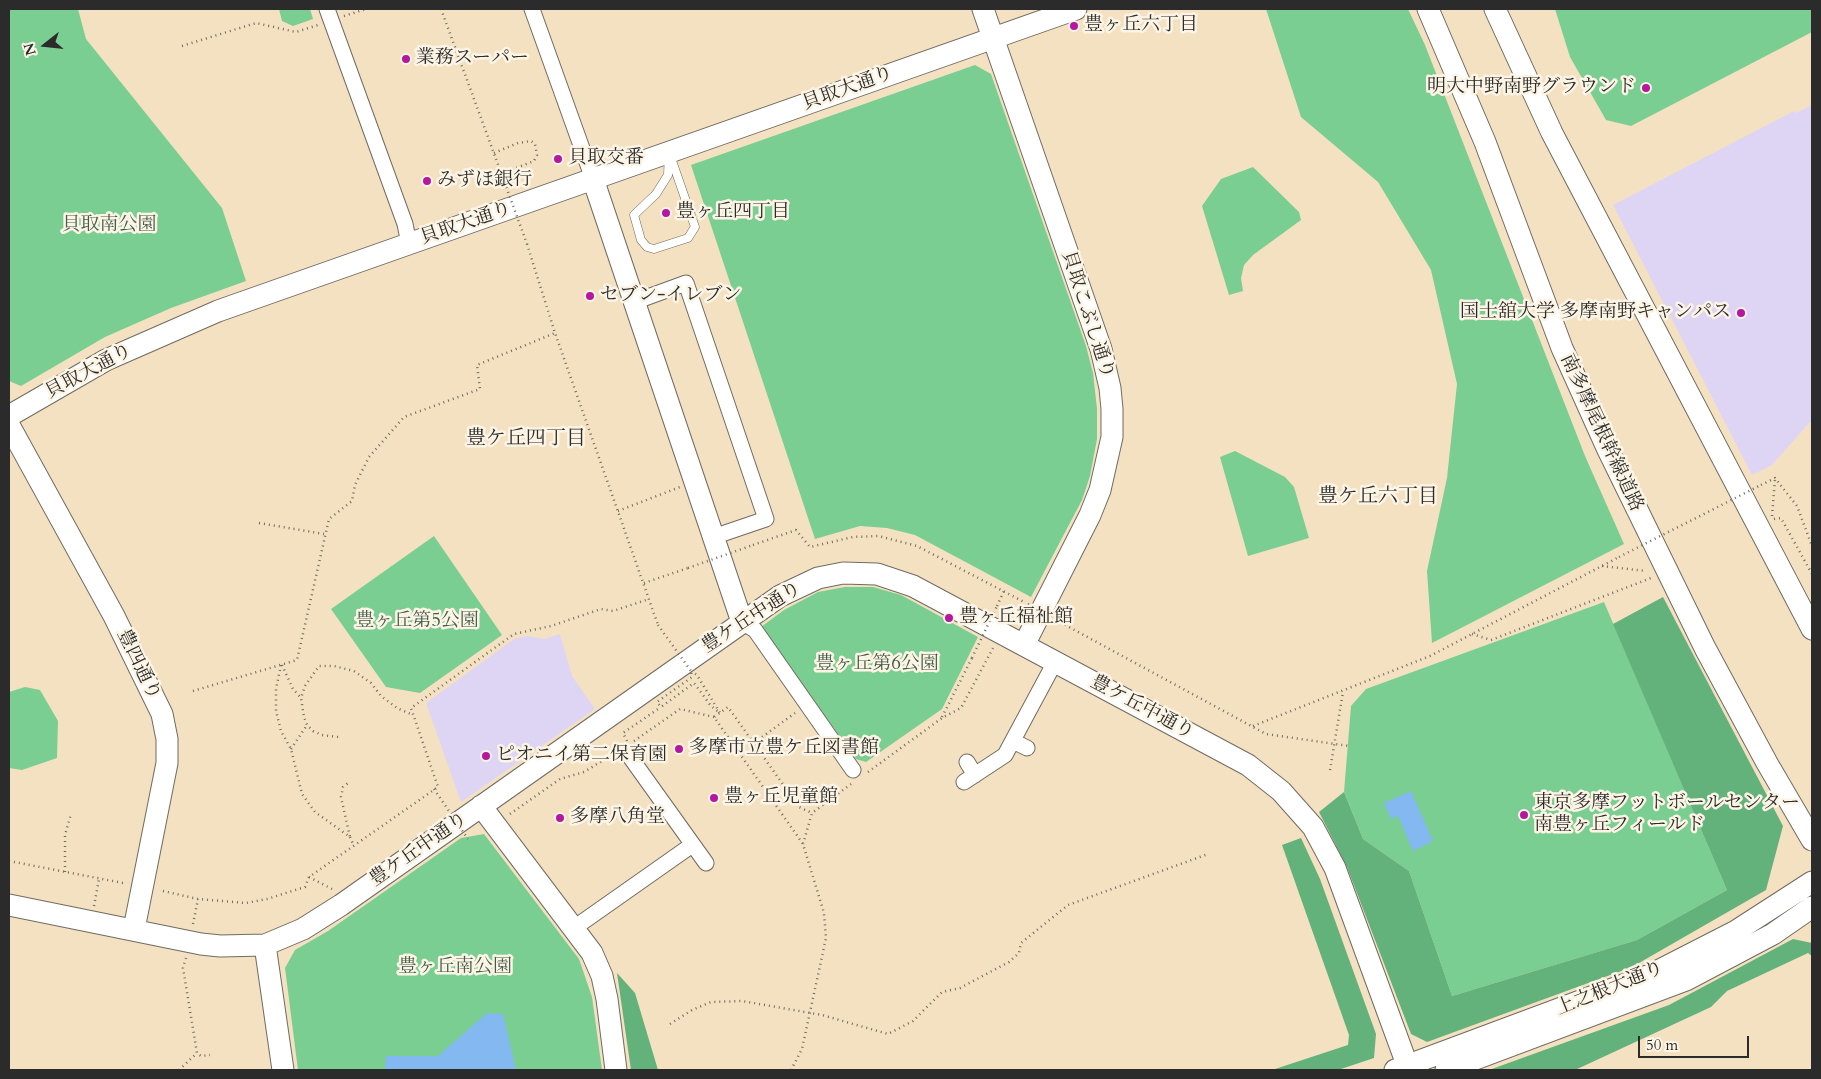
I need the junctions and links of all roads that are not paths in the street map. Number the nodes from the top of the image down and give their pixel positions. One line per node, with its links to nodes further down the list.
1 (532, 9): 9 (street)
2 (983, 9): 7 (street, 貝取こぶし通り)
3 (1076, 9): 7 (street, 貝取大通り)
4 (1428, 9): 25 (street, 南多摩尾根幹線道路)
5 (1496, 9): 16 (street)
6 (329, 15): 10 (street)
7 (992, 37): 8 (street, 貝取大通り); 17 (street, 貝取こぶし通り)
8 (669, 152): 8 (lane); 9 (street, 貝取大通り)
9 (593, 179): 10 (street, 貝取大通り); 11 (street)
10 (409, 244): 12 (street, 貝取大通り)
11 (634, 302): 14 (street); 14 (street)
12 (9, 416)
13 (9, 425): 32 (street, 豊四通り)
14 (713, 537): 15 (street)
15 (742, 622): 17 (street, 豊ケ丘中通り); 23 (street); 24 (street, 豊ケ丘中通り)
16 (1812, 629)
17 (1024, 645): 18 (street, 豊ケ丘中通り)
18 (1055, 662): 19 (street); 34 (street, 豊ケ丘中通り)
19 (1013, 741): 20 (street); 22 (street)
20 (1027, 748)
21 (625, 752): 26 (street)
22 (968, 773)
23 (859, 775)
24 (482, 806): 31 (street); 33 (street, 豊ケ丘中通り)
25 (1812, 840)
26 (692, 845): 27 (street); 31 (street)
27 (706, 863)
28 (1812, 882): 34 (street, 上之根大通り)
29 (9, 905): 32 (street, 豊ケ丘中通り)
30 (1812, 907): 37 (street, 上之根大通り)
31 (574, 928): 36 (street)
32 (134, 929): 33 (street, 豊ケ丘中通り)
33 (265, 945): 35 (street)
34 (1404, 1069)
35 (283, 1070)
36 (616, 1070)
37 (1446, 1070)

